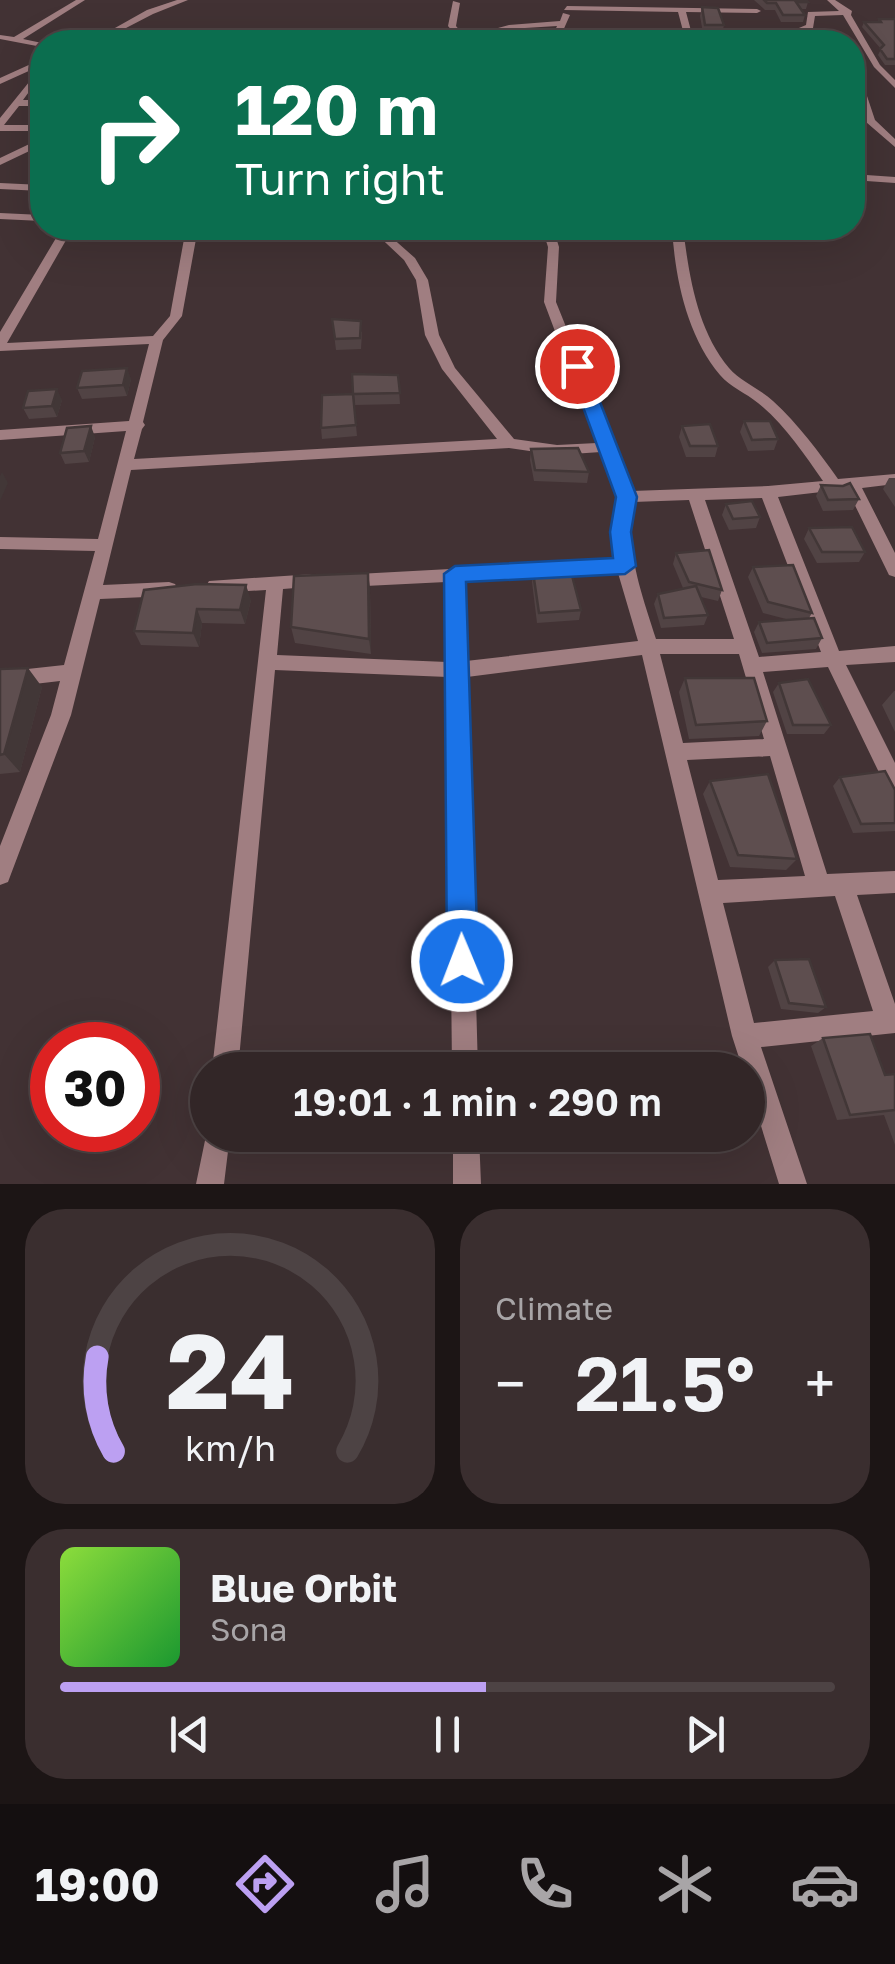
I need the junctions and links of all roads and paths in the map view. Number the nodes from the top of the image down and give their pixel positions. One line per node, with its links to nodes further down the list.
1 (81, 0): 12 (street)
2 (184, 0): 13 (street)
3 (748, 0): 8 (street)
4 (831, 0): 9 (street)
5 (456, 2): 14 (street)
6 (566, 4): 7 (street); 11 (street)
7 (682, 11): 8 (street); 17 (street)
8 (757, 11): 10 (street)
9 (850, 13): 18 (street); 19 (street)
10 (768, 21)
11 (561, 23): 15 (street); 16 (street)
12 (32, 30)
13 (116, 30)
14 (455, 30)
15 (498, 30)
16 (558, 30)
17 (687, 30)
18 (789, 30)
19 (858, 30)
20 (30, 31): 22 (street)
21 (0, 38): 22 (street)
22 (15, 40): 23 (street)
23 (30, 43)
24 (865, 43): 28 (street)
25 (0, 64): 26 (street)
26 (30, 66)
27 (30, 71): 29 (street)
28 (895, 84)
29 (0, 88): 31 (street)
30 (30, 89): 31 (street)
31 (24, 94): 32 (street)
32 (17, 103): 33 (street); 35 (street)
33 (30, 104)
34 (865, 104): 37 (street)
35 (0, 126): 36 (street)
36 (30, 126)
37 (895, 144)
38 (30, 146): 39 (street)
39 (0, 162)
40 (865, 179): 41 (street)
41 (892, 183)
42 (0, 186): 43 (street)
43 (30, 187)
44 (0, 216): 45 (street)
45 (30, 217)
46 (60, 240): 52 (street)
47 (190, 240): 51 (street)
48 (389, 240): 55 (street)
49 (555, 240): 56 (street)
50 (679, 240): 59 (street)
51 (157, 340): 52 (street); 53 (street)
52 (0, 345)
53 (138, 425): 54 (street); 57 (street)
54 (0, 435)
55 (509, 443): 56 (street); 57 (street)
56 (606, 447): 62 (street)
57 (127, 465): 64 (street)
58 (895, 479): 59 (street)
59 (844, 487): 60 (street); 66 (street)
60 (768, 492): 61 (street); 73 (street)
61 (695, 495): 62 (street); 72 (street)
62 (626, 497): 65 (street)
63 (0, 543): 64 (street)
64 (106, 545): 69 (street)
65 (625, 566): 67 (street); 70 (street)
66 (895, 570)
67 (455, 574): 68 (street); 75 (street)
68 (275, 584): 69 (street); 74 (street)
69 (94, 592): 76 (street)
70 (650, 647): 72 (street); 75 (street); 79 (street)
71 (895, 654): 73 (street)
72 (749, 656): 73 (street); 78 (street)
73 (832, 656): 80 (street)
74 (269, 662): 75 (street); 87 (street)
75 (457, 670): 88 (street)
76 (73, 672): 77 (street); 81 (street)
77 (0, 680)
78 (776, 747): 79 (street); 83 (street)
79 (674, 752): 84 (street)
80 (895, 784)
81 (2, 865)
82 (895, 882): 83 (street)
83 (831, 886): 84 (street); 85 (street)
84 (709, 892): 86 (street)
85 (892, 1021): 86 (street)
86 (745, 1036): 93 (street)
87 (228, 1052)
88 (465, 1052)
89 (215, 1152): 91 (street)
90 (466, 1152): 92 (street)
91 (210, 1184)
92 (467, 1184)
93 (793, 1184)

